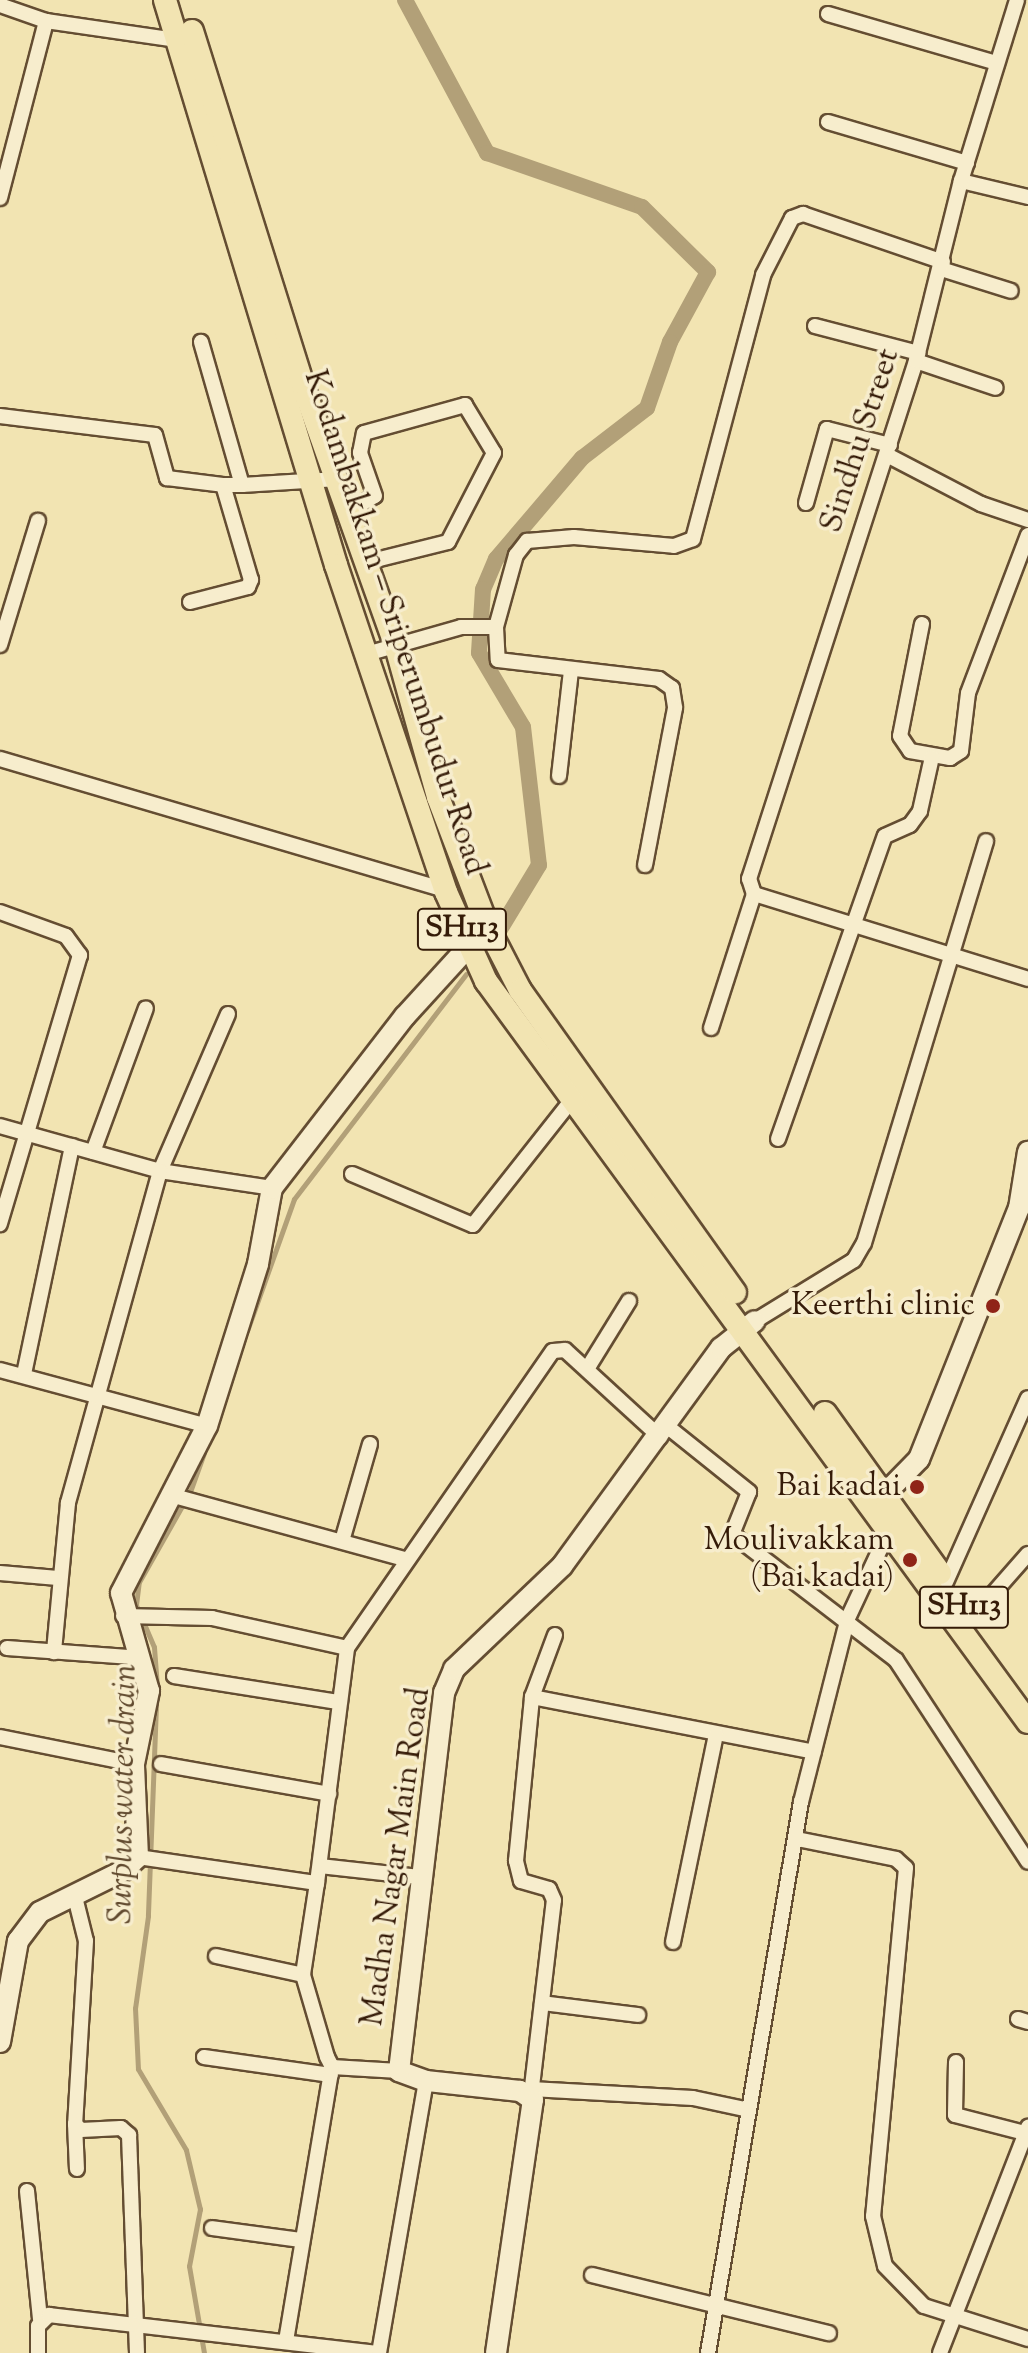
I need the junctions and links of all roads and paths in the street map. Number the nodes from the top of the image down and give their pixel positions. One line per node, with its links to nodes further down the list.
1 (165, 0): 7 (main road, Kodambakkam – Sriperumbudur Road / SH113)
2 (181, 0): 7 (main road, Kodambakkam – Sriperumbudur Road / SH113)
3 (1017, 0): 8 (street, Sindhu Street)
4 (0, 5): 6 (street)
5 (828, 14): 8 (street)
6 (46, 21): 7 (street); 13 (street)
7 (187, 42): 22 (main road, Kodambakkam – Sriperumbudur Road / SH113); 23 (main road, Kodambakkam – Sriperumbudur Road / SH113)
8 (997, 63): 10 (street, Sindhu Street)
9 (828, 122): 10 (street)
10 (967, 163): 11 (street, Sindhu Street)
11 (961, 181): 12 (street); 14 (street, Sindhu Street)
12 (1028, 197)
13 (0, 198)
14 (942, 266): 15 (street); 18 (street, Sindhu Street); 34 (street)
15 (1011, 291)
16 (815, 326): 18 (street)
17 (201, 342): 25 (street)
18 (917, 357): 19 (street); 21 (street, Sindhu Street)
19 (996, 388)
20 (0, 416): 24 (street)
21 (888, 450): 26 (street); 28 (street); 45 (street, Sindhu Street)
22 (338, 479): 23 (street); 27 (main road, Kodambakkam – Sriperumbudur Road / SH113)
23 (313, 481): 25 (street); 37 (main road, Kodambakkam – Sriperumbudur Road / SH113)
24 (223, 485): 25 (street); 32 (street)
25 (242, 485)
26 (806, 503)
27 (348, 512): 31 (main road, Kodambakkam – Sriperumbudur Road / SH113); 31 (street)
28 (1028, 520)
29 (38, 521): 35 (street)
30 (1028, 535): 39 (street)
31 (364, 563): 36 (main road, Kodambakkam – Sriperumbudur Road / SH113)
32 (190, 602)
33 (922, 624): 39 (street)
34 (492, 627): 36 (street); 38 (street)
35 (0, 645)
36 (397, 650): 37 (street); 48 (main road, Kodambakkam – Sriperumbudur Road / SH113)
37 (370, 653): 44 (main road, Kodambakkam – Sriperumbudur Road / SH113)
38 (571, 670): 41 (street); 43 (street)
39 (932, 757): 47 (street)
40 (0, 759): 44 (street)
41 (559, 776)
42 (986, 841): 50 (street)
43 (645, 865)
44 (446, 890): 49 (main road, Kodambakkam – Sriperumbudur Road / SH113)
45 (754, 894): 47 (street); 54 (street, Sindhu Street)
46 (0, 912): 57 (street)
47 (851, 922): 50 (street); 58 (street)
48 (488, 928): 49 (street); 67 (main road, Kodambakkam – Sriperumbudur Road / SH113)
49 (467, 943): 55 (main road, Kodambakkam – Sriperumbudur Road / SH113); 64 (street)
50 (951, 955): 51 (street); 67 (street)
51 (1028, 979)
52 (146, 1008): 60 (street)
53 (228, 1014): 62 (street)
54 (711, 1028)
55 (570, 1102): 63 (street); 67 (main road, Kodambakkam – Sriperumbudur Road / SH113)
56 (0, 1126): 57 (street)
57 (24, 1132): 59 (street); 65 (street)
58 (778, 1139)
59 (72, 1146): 60 (street); 70 (street)
60 (93, 1152): 62 (street)
61 (1027, 1164): 77 (street)
62 (160, 1171): 64 (street); 71 (street)
63 (352, 1174)
64 (272, 1188): 73 (street)
65 (0, 1224)
66 (629, 1301): 68 (street)
67 (749, 1324): 74 (street, Madha Nagar Main Road); 77 (main road, Kodambakkam – Sriperumbudur Road / SH113)
68 (587, 1369): 74 (street); 81 (street)
69 (0, 1370): 70 (street)
70 (24, 1374): 71 (street)
71 (94, 1397): 73 (street); 83 (street)
72 (1028, 1398): 84 (street)
73 (207, 1426): 76 (street)
74 (664, 1432): 86 (street); 108 (street, Madha Nagar Main Road)
75 (370, 1444): 79 (street)
76 (182, 1499): 79 (street); 85 (street)
77 (881, 1500): 78 (main road, Kodambakkam – Sriperumbudur Road / SH113)
78 (896, 1521): 84 (main road, Kodambakkam – Sriperumbudur Road / SH113); 86 (street); 87 (main road, Kodambakkam – Sriperumbudur Road / SH113)
79 (342, 1541): 81 (street)
80 (1028, 1554): 87 (street)
81 (404, 1559): 90 (street)
82 (0, 1573): 83 (street)
83 (58, 1578): 91 (street)
84 (946, 1582): 87 (main road, Kodambakkam – Sriperumbudur Road / SH113)
85 (128, 1615): 90 (street); 92 (street)
86 (848, 1618): 100 (street); 106 (street)
87 (967, 1623): 95 (main road, Kodambakkam – Sriperumbudur Road / SH113); 97 (main road, Kodambakkam – Sriperumbudur Road / SH113)
88 (555, 1635): 94 (street)
89 (7, 1648): 91 (street)
90 (347, 1648): 96 (street)
91 (54, 1652): 92 (street)
92 (142, 1658): 101 (street)
93 (174, 1676): 96 (street)
94 (532, 1697): 98 (street); 114 (street)
95 (1028, 1698)
96 (338, 1702): 103 (street)
97 (1028, 1722)
98 (716, 1734): 100 (street); 111 (street)
99 (0, 1737): 101 (street)
100 (814, 1752): 104 (street)
101 (134, 1764): 105 (street)
102 (161, 1764): 103 (street)
103 (329, 1794): 107 (street)
104 (797, 1839): 124 (street); 133 (street)
105 (145, 1857): 109 (street); 110 (street)
106 (1028, 1862)
107 (320, 1866): 108 (street); 109 (street)
108 (419, 1877): 121 (street, Madha Nagar Main Road)
109 (317, 1883): 113 (street)
110 (74, 1893): 116 (street); 125 (street)
111 (673, 1942)
112 (216, 1956): 113 (street)
113 (303, 1975): 120 (street)
114 (542, 2003): 115 (street); 123 (street)
115 (638, 2015)
116 (0, 2036): 117 (street)
117 (0, 2042)
118 (204, 2057): 120 (street)
119 (956, 2062): 126 (street)
120 (332, 2071): 121 (street); 130 (street)
121 (399, 2071): 122 (street, Madha Nagar Main Road)
122 (426, 2081): 123 (street, Madha Nagar Main Road); 142 (street)
123 (531, 2092): 124 (street); 143 (street)
124 (749, 2110): 132 (street)
125 (75, 2124): 127 (street); 135 (street)
126 (1027, 2130): 133 (street)
127 (77, 2169)
128 (27, 2191): 134 (street)
129 (212, 2228): 130 (street)
130 (301, 2240): 138 (street)
131 (592, 2275): 132 (street)
132 (719, 2302): 136 (street); 144 (street)
133 (955, 2317): 137 (street); 145 (street)
134 (40, 2319): 135 (street); 140 (street)
135 (137, 2322): 139 (street); 141 (street)
136 (829, 2333)
137 (1028, 2339)
138 (286, 2341): 139 (street); 142 (street)
139 (265, 2347)
140 (38, 2353)
141 (137, 2353)
142 (378, 2353)
143 (496, 2353)
144 (708, 2353)
145 (940, 2353)

